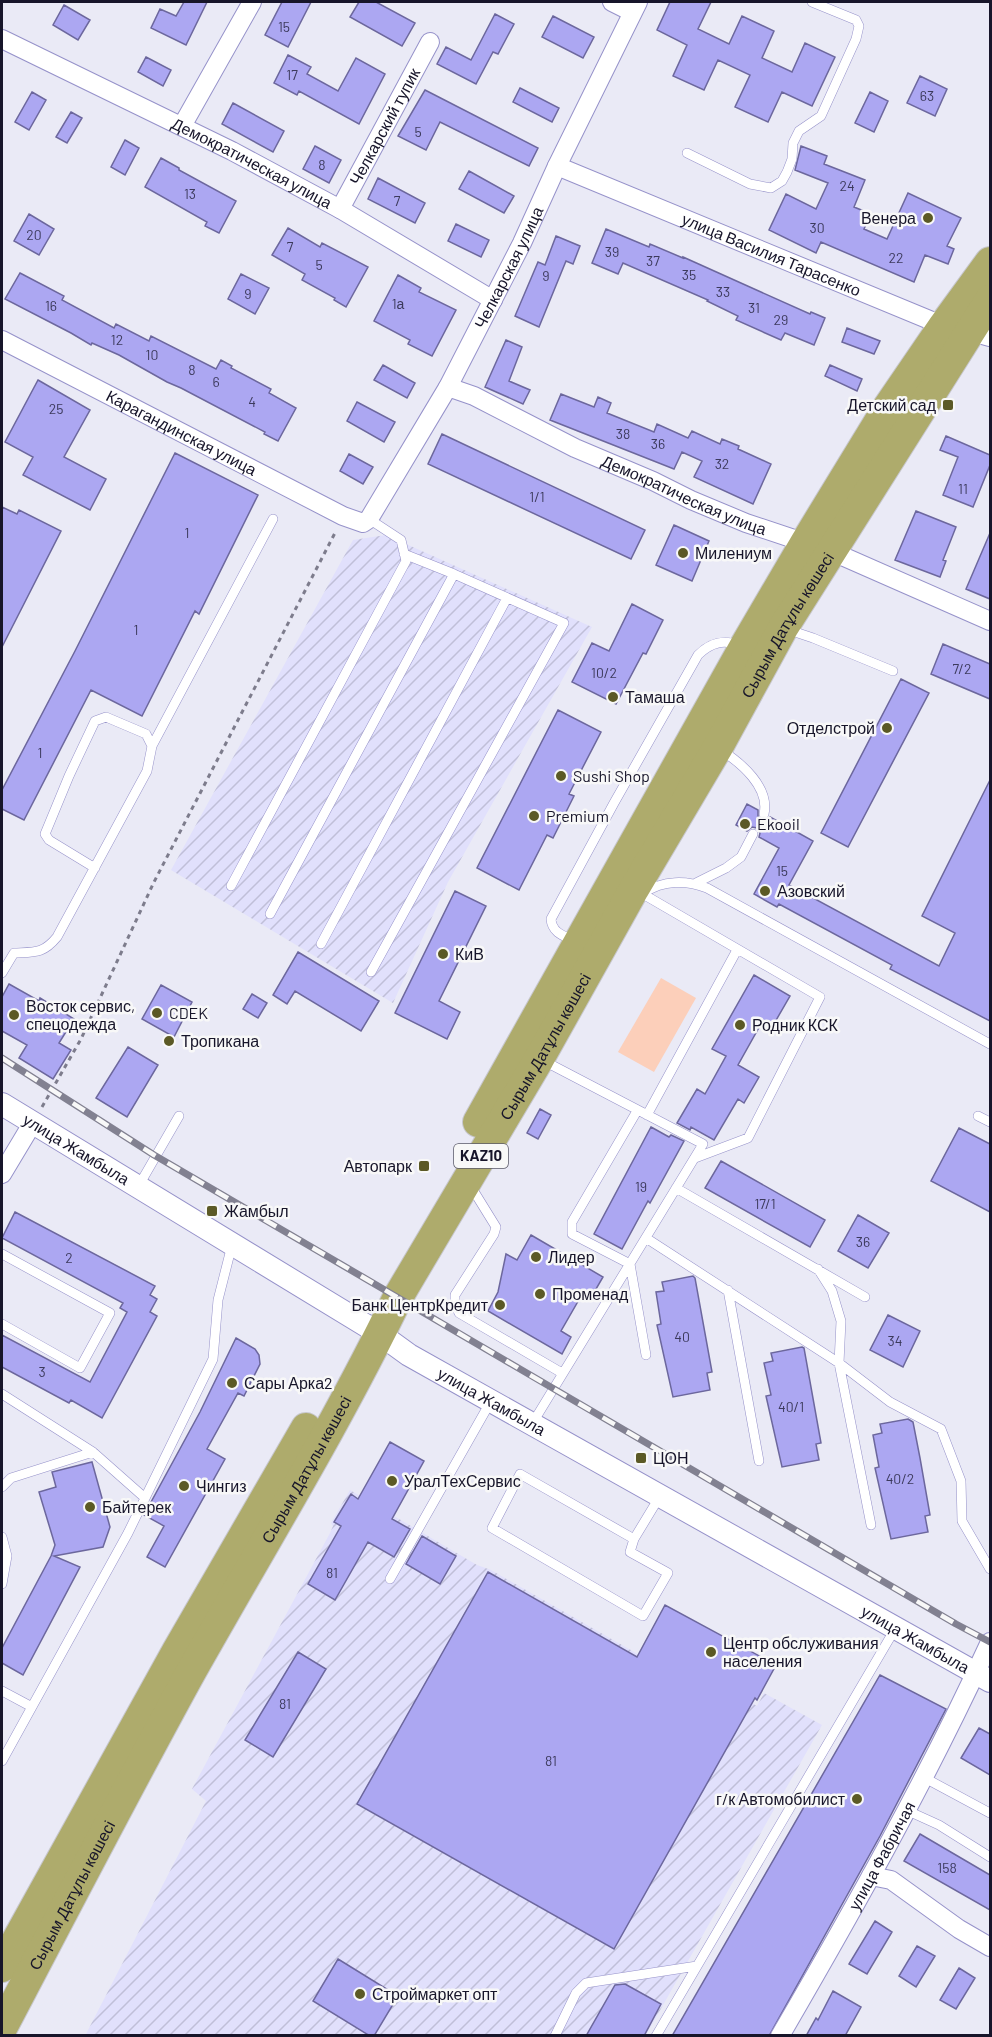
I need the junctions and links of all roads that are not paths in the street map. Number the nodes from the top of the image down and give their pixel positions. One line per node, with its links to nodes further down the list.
1 (252, 2): 7 (street)
2 (612, 2): 4 (street)
3 (811, 2): 8 (lane)
4 (635, 7): 9 (street, Челкарская улица)
5 (2, 39): 7 (street, Демократическая улица)
6 (430, 42): 10 (street, Челкарский тупик)
7 (182, 126): 10 (street, Демократическая улица)
8 (687, 153)
9 (557, 166): 12 (street, Челкарская улица); 14 (street, улица Василия Тарасенко)
10 (340, 209): 12 (street, Демократическая улица)
11 (990, 262): 14 (highway, Сырым Датұлы көшесі / KAZ10)
12 (493, 300): 16 (street, Челкарская улица)
13 (990, 300): 14 (highway, Сырым Датұлы көшесі / KAZ10)
14 (968, 331): 19 (highway, Сырым Датұлы көшесі / KAZ10)
15 (2, 340): 18 (street, Карагандинская улица)
16 (448, 387): 18 (street, Челкарская улица); 19 (street, Демократическая улица)
17 (273, 519): 26 (lane)
18 (366, 521): 20 (lane)
19 (819, 548): 23 (street, Демократическая улица); 24 (highway, Сырым Датұлы көшесі / KAZ10)
20 (404, 554): 21 (lane); 32 (lane)
21 (454, 574): 22 (lane); 34 (lane)
22 (507, 598): 35 (lane); 37 (lane)
23 (990, 621)
24 (772, 623): 25 (lane); 27 (highway, Сырым Датұлы көшесі / KAZ10); 61 (highway, Сырым Датұлы көшесі / KAZ10)
25 (893, 671)
26 (152, 746): 30 (lane); 30 (lane)
27 (718, 747): 28 (lane); 33 (highway, Сырым Датұлы көшесі / KAZ10)
28 (764, 814)
29 (753, 834): 31 (lane)
30 (95, 868): 38 (lane)
31 (696, 884): 33 (lane); 39 (lane)
32 (231, 886)
33 (638, 892): 36 (lane); 40 (highway, Сырым Датұлы көшесі / KAZ10)
34 (270, 914)
35 (321, 944)
36 (736, 950): 43 (lane); 48 (lane)
37 (371, 972)
38 (2, 973)
39 (990, 1044)
40 (539, 1059): 42 (lane); 50 (highway, Сырым Датұлы көшесі / KAZ10)
41 (2, 1104): 47 (street, улица Жамбыла)
42 (638, 1111): 43 (lane); 56 (lane)
43 (647, 1115): 48 (lane)
44 (179, 1116): 51 (lane)
45 (978, 1116): 46 (lane)
46 (990, 1122)
47 (32, 1125): 49 (street); 51 (street, улица Жамбыла)
48 (695, 1158): 52 (lane)
49 (2, 1174)
50 (467, 1180): 61 (highway, Сырым Датұлы көшесі / KAZ10); 64 (lane)
51 (137, 1188): 54 (street, улица Жамбыла)
52 (676, 1188): 53 (lane); 57 (lane)
53 (646, 1238): 56 (lane); 58 (lane)
54 (232, 1245): 61 (street, улица Жамбыла); 72 (lane)
55 (2, 1254): 60 (lane)
56 (630, 1264): 62 (lane); 64 (lane)
57 (818, 1269): 59 (lane); 63 (lane)
58 (728, 1290): 63 (lane); 69 (lane)
59 (865, 1297)
60 (2, 1324)
61 (371, 1328): 66 (street, улица Жамбыла); 92 (highway, Сырым Датұлы көшесі / KAZ10); 93 (highway, Сырым Датұлы көшесі / KAZ10)
62 (646, 1355)
63 (839, 1363): 73 (lane); 76 (lane)
64 (562, 1373): 67 (lane)
65 (2, 1394): 68 (lane)
66 (491, 1401): 67 (street, улица Жамбыла); 77 (lane)
67 (532, 1424): 71 (street, улица Жамбыла)
68 (93, 1452): 70 (lane); 72 (lane)
69 (759, 1461)
70 (2, 1487)
71 (660, 1496): 75 (lane); 79 (street, улица Жамбыла)
72 (145, 1498): 83 (lane)
73 (871, 1525)
74 (2, 1537): 78 (lane)
75 (634, 1539): 75 (lane)
76 (990, 1569)
77 (390, 1579)
78 (2, 1584)
79 (895, 1628): 81 (street, улица Жамбыла); 91 (lane)
80 (990, 1642): 81 (street, улица Фабричая)
81 (983, 1677): 85 (street, улица Фабричая)
82 (2, 1691): 83 (lane)
83 (32, 1707): 84 (lane)
84 (2, 1761)
85 (922, 1777): 86 (street, улица Фабричая); 87 (lane)
86 (906, 1810): 88 (lane); 89 (street, улица Фабричая)
87 (990, 1813)
88 (990, 1857)
89 (871, 1876): 90 (street); 96 (street, улица Фабричая)
90 (990, 1947)
91 (697, 1966): 94 (lane); 95 (lane)
92 (2, 1967)
93 (2, 2028)
94 (555, 2036)
95 (656, 2036)
96 (780, 2036)

